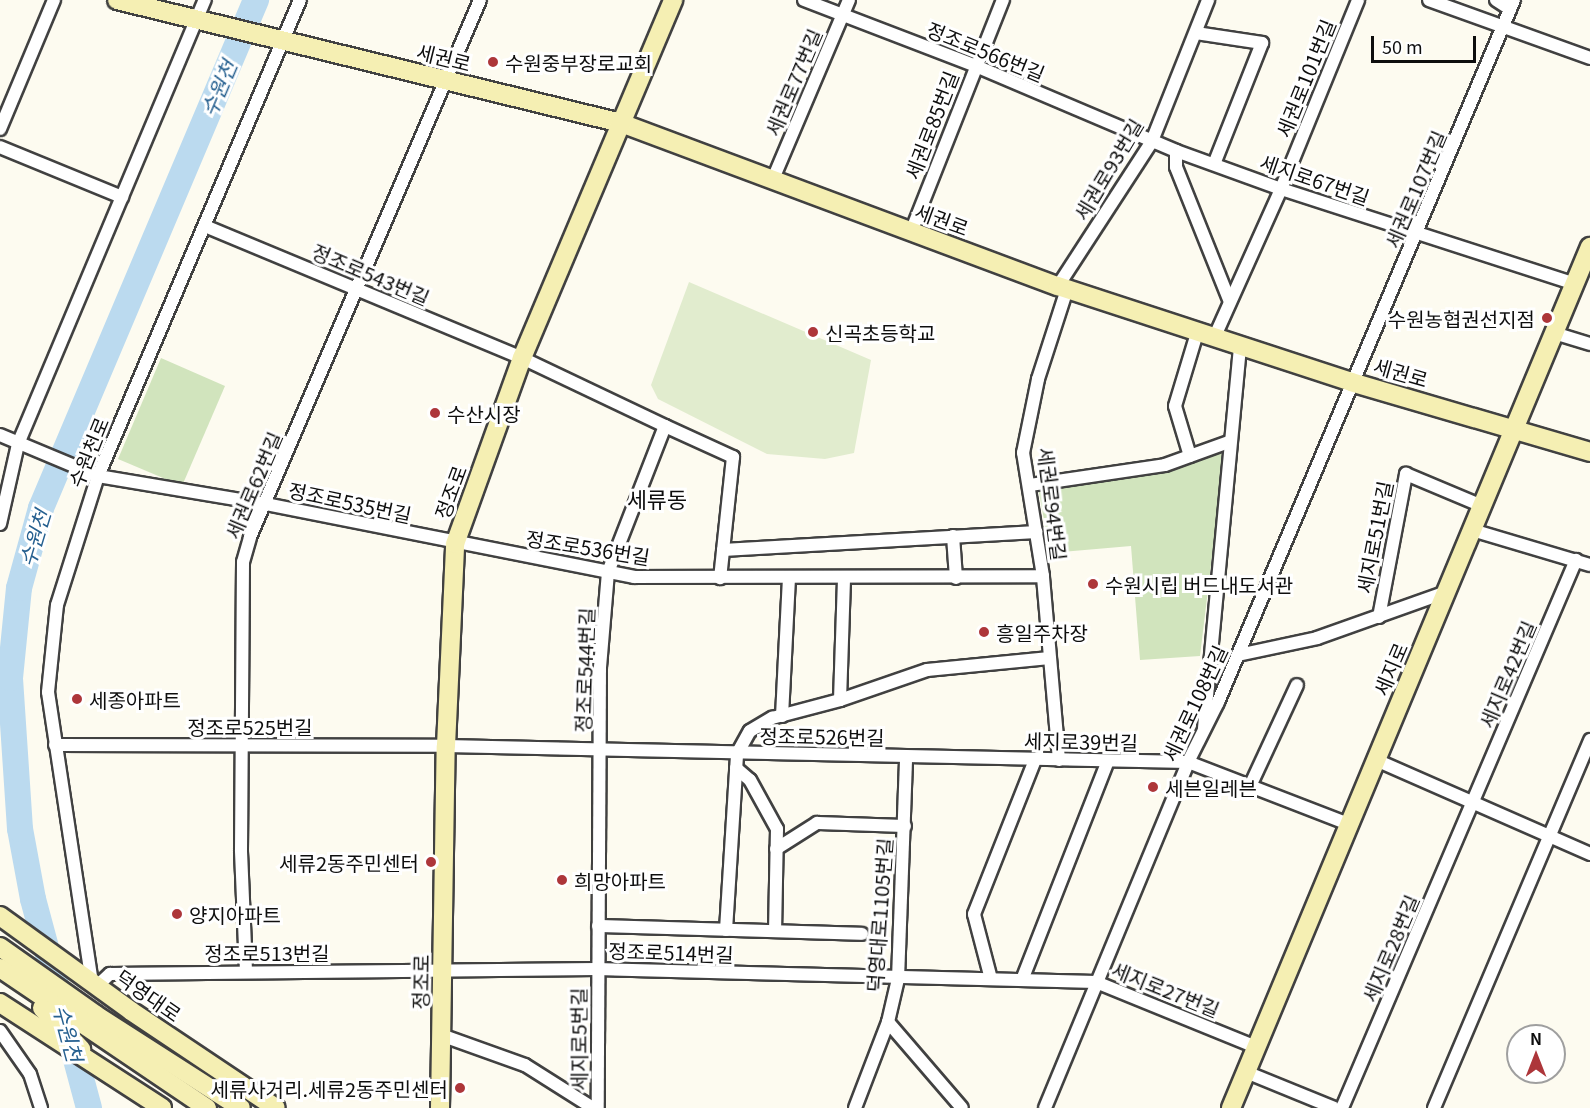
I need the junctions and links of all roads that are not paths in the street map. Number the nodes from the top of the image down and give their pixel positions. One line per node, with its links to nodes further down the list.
1 (54, 0): 24 (street)
2 (117, 0): 16 (street)
3 (205, 0): 16 (street)
4 (300, 0): 19 (street, 수원천로)
5 (480, 0): 22 (street, 세권로62번길)
6 (673, 0): 23 (street, 정조로)
7 (804, 0): 15 (street, 정조로566번길)
8 (849, 0): 15 (street, 세권로77번길)
9 (1004, 0): 21 (street, 세권로85번길)
10 (1208, 0): 18 (street, 세권로93번길)
11 (1358, 0): 30 (street, 세권로101번길)
12 (1429, 0): 17 (street)
13 (1496, 0): 14 (street, 세권로107번길)
14 (1512, 4): 17 (street, 세권로107번길)
15 (842, 16): 21 (street, 정조로566번길); 29 (street, 세권로77번길)
16 (202, 20): 19 (street, 세권로); 31 (street)
17 (1502, 29): 20 (street); 34 (street, 세권로107번길)
18 (1196, 33): 25 (street, 세권로93번길); 28 (street)
19 (279, 40): 22 (street, 세권로); 32 (street, 수원천로)
20 (1590, 58)
21 (976, 66): 25 (street, 정조로566번길); 33 (street, 세권로85번길)
22 (449, 81): 23 (street, 세권로); 38 (street, 세권로62번길)
23 (621, 123): 29 (street, 세권로); 44 (street, 정조로)
24 (0, 129)
25 (1152, 141): 27 (street, 세지로67번길); 37 (street, 세권로93번길)
26 (0, 147): 31 (street)
27 (1176, 151): 28 (street, 세지로67번길); 39 (street)
28 (1214, 164): 30 (street, 세지로67번길)
29 (773, 179): 33 (street, 세권로)
30 (1281, 189): 34 (street, 세지로67번길); 39 (street, 세권로101번길)
31 (122, 197): 50 (street)
32 (205, 226): 38 (street, 정조로543번길); 53 (street, 수원천로)
33 (910, 232): 37 (street, 세권로)
34 (1418, 235): 36 (street, 세지로67번길); 45 (street, 세권로107번길)
35 (1590, 247): 36 (street, 세지로)
36 (1575, 284): 41 (street, 세지로)
37 (1062, 288): 40 (street, 세권로); 54 (street, 세권로94번길)
38 (357, 290): 44 (street, 정조로543번길); 55 (street, 세권로62번길)
39 (1230, 302): 40 (street, 세권로101번길)
40 (1207, 333): 42 (street, 세권로); 52 (street, 세권로101번길)
41 (1554, 333): 43 (street); 47 (street, 세지로)
42 (1240, 344): 45 (street, 세권로); 49 (street)
43 (1590, 344)
44 (522, 358): 46 (street); 61 (street, 정조로)
45 (1351, 382): 47 (street, 세권로); 73 (street, 세권로108번길)
46 (664, 426): 62 (street); 65 (street, 정조로544번길)
47 (1515, 428): 51 (street, 세권로); 56 (street, 세지로)
48 (0, 435): 50 (street, 정조로535번길)
49 (1229, 442): 52 (street); 78 (street)
50 (24, 446): 53 (street, 정조로535번길); 57 (street)
51 (1590, 452)
52 (1190, 456): 54 (street)
53 (96, 475): 55 (street, 정조로535번길); 80 (street, 수원천로)
54 (1030, 485): 59 (street, 세권로94번길)
55 (266, 504): 61 (street, 정조로535번길); 81 (street, 세권로62번길)
56 (1482, 506): 58 (street, 세지로); 72 (street, 세지로51번길)
57 (0, 524)
58 (1472, 530): 63 (street); 71 (street, 세지로)
59 (1036, 532): 60 (street); 66 (street, 세권로94번길)
60 (953, 536): 62 (street); 69 (street)
61 (455, 544): 65 (street, 정조로536번길); 82 (street, 정조로)
62 (723, 550): 67 (street)
63 (1576, 561): 64 (street); 93 (street, 세지로42번길)
64 (1590, 565)
65 (608, 572): 67 (street, 정조로536번길); 83 (street, 정조로544번길)
66 (1043, 576): 69 (street, 정조로536번길); 74 (street, 세권로94번길)
67 (720, 578): 68 (street, 정조로536번길)
68 (789, 578): 70 (street, 정조로536번길); 77 (street)
69 (956, 578): 70 (street, 정조로536번길)
70 (844, 579): 76 (street)
71 (1446, 592): 72 (street, 세지로51번길); 88 (street, 세지로)
72 (1379, 617): 73 (street, 세지로51번길)
73 (1238, 655): 78 (street, 세권로108번길)
74 (1049, 658): 76 (street); 87 (street, 세권로94번길)
75 (1297, 685): 92 (street)
76 (840, 700): 77 (street)
77 (782, 716): 84 (street)
78 (1204, 736): 90 (street, 세권로108번길)
79 (1590, 742): 96 (street)
80 (55, 745): 81 (street, 정조로525번길); 113 (street, 수원천로)
81 (244, 746): 82 (street, 정조로525번길); 106 (street, 세권로62번길)
82 (446, 746): 83 (street, 정조로526번길); 107 (street, 정조로)
83 (600, 750): 84 (street, 정조로526번길); 100 (street, 정조로544번길)
84 (737, 754): 85 (street, 정조로526번길); 91 (street, 정조로526번길)
85 (906, 758): 86 (street, 세지로39번길); 95 (street, 덕영대로1105번길)
86 (1035, 760): 87 (street, 세지로39번길); 109 (street)
87 (1059, 760): 89 (street, 세지로39번길)
88 (1376, 760): 93 (street); 94 (street, 세지로)
89 (1108, 761): 90 (street, 세지로39번길); 111 (street)
90 (1188, 762): 92 (street, 세지로39번길); 112 (street, 세권로108번길)
91 (736, 768): 97 (street); 101 (street, 정조로526번길)
92 (1251, 784): 94 (street, 세지로39번길)
93 (1474, 803): 96 (street); 135 (street, 세지로28번길)
94 (1349, 824): 118 (street, 세지로)
95 (905, 826): 97 (street, 덕영대로1105번길); 108 (street, 덕영대로1105번길)
96 (1549, 836): 98 (street); 136 (street)
97 (776, 849): 102 (street)
98 (1590, 854)
99 (0, 916): 113 (street, 덕영대로)
100 (598, 926): 101 (street); 105 (street, 정조로544번길)
101 (726, 930): 102 (street)
102 (775, 932): 103 (street)
103 (862, 934)
104 (2, 956): 110 (street); 113 (street)
105 (597, 969): 107 (street, 정조로514번길); 108 (street, 정조로514번길); 129 (street, 세지로5번길)
106 (246, 971): 107 (street, 정조로513번길); 113 (street, 정조로513번길)
107 (442, 972): 117 (street, 정조로)
108 (898, 979): 109 (street, 세지로27번길); 115 (street, 덕영대로1105번길)
109 (991, 979): 111 (street, 세지로27번길)
110 (16, 980): 121 (street); 124 (street)
111 (1022, 980): 112 (street, 세지로27번길)
112 (1096, 982): 118 (street, 세지로27번길); 132 (street, 세권로108번길)
113 (93, 992): 125 (street, 덕영대로); 126 (street, 덕영대로)
114 (4, 1006): 121 (street)
115 (888, 1022): 130 (street, 덕영대로1105번길); 131 (street)
116 (0, 1032): 123 (street)
117 (441, 1035): 119 (street, 정조로); 127 (street, 정조로)
118 (1256, 1047): 120 (street, 세지로)
119 (525, 1065): 128 (street, 세지로5번길)
120 (1246, 1072): 133 (street, 세지로); 134 (street)
121 (110, 1077): 122 (street)
122 (154, 1106)
123 (41, 1108)
124 (207, 1108)
125 (241, 1108)
126 (276, 1108)
127 (440, 1108)
128 (593, 1108)
129 (598, 1108)
130 (855, 1108)
131 (962, 1108)
132 (1045, 1108)
133 (1232, 1108)
134 (1334, 1108)
135 (1342, 1108)
136 (1434, 1108)

